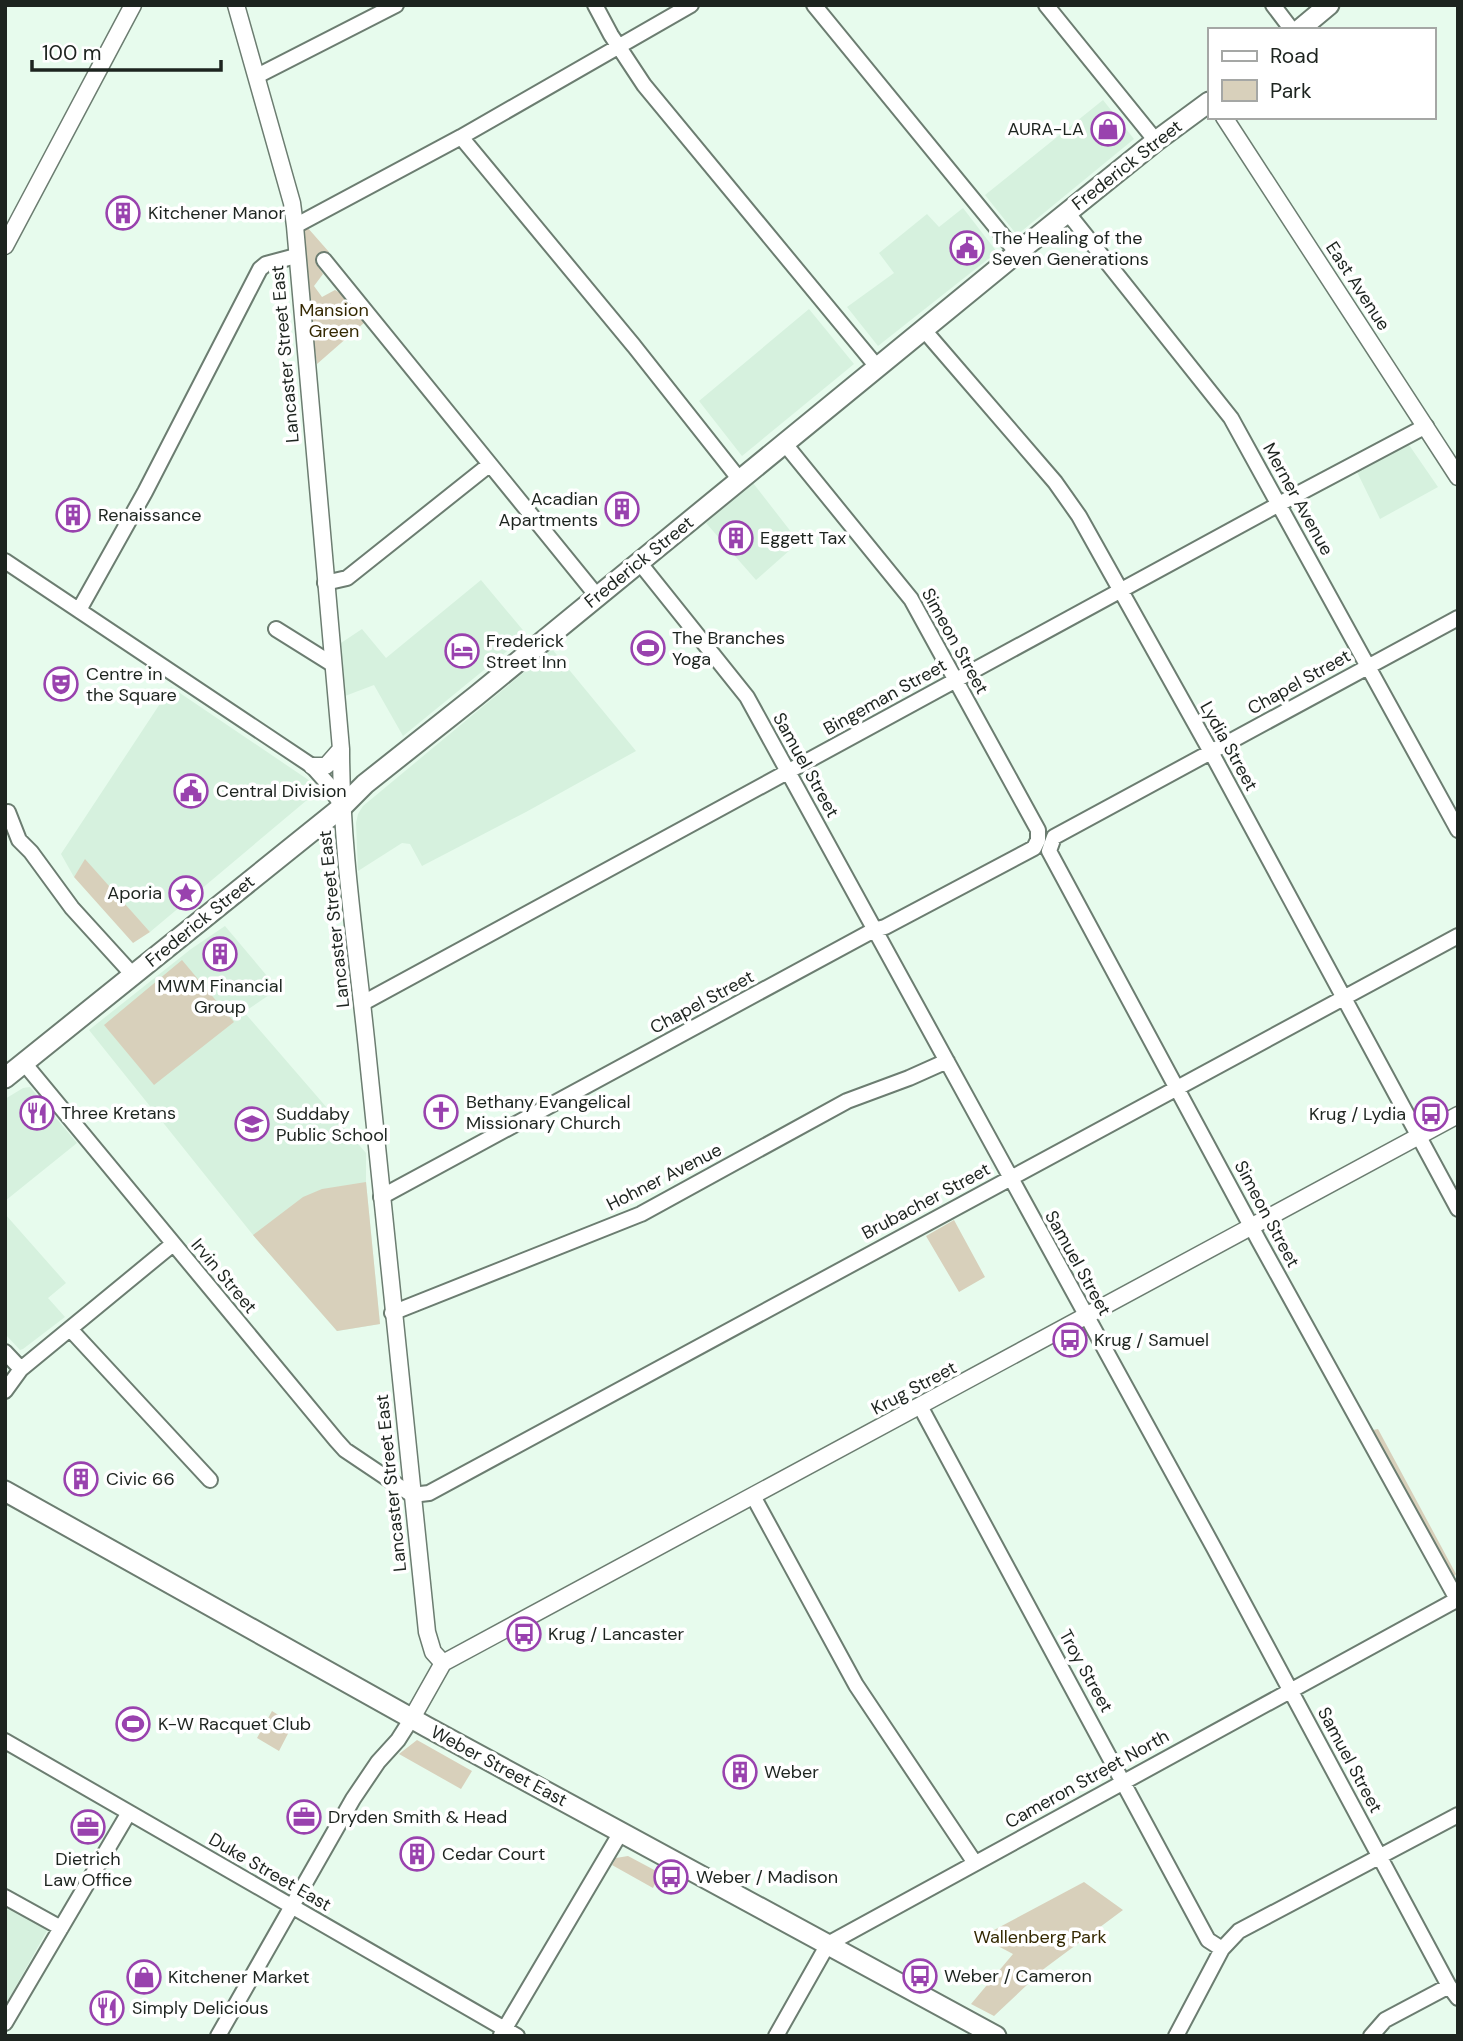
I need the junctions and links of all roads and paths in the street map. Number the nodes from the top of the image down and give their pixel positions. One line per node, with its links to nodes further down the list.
1 (133, 5): 20 (street)
2 (236, 5): 13 (street, Lancaster Street East)
3 (396, 5): 13 (street)
4 (595, 5): 12 (street)
5 (691, 5): 12 (street)
6 (814, 5): 21 (street)
7 (1046, 5): 17 (street)
8 (1273, 5): 10 (street)
9 (1329, 5): 11 (main road)
10 (1290, 28)
11 (1301, 28)
12 (619, 46): 16 (street); 25 (street)
13 (257, 76): 19 (street, Lancaster Street East)
14 (1208, 103): 17 (main road, Frederick Street)
15 (1225, 119): 26 (street, East Avenue)
16 (461, 137): 19 (street); 30 (street)
17 (1156, 141): 18 (main road, Frederick Street)
18 (1067, 212): 21 (main road, Frederick Street); 31 (street, Merner Avenue)
19 (295, 226): 22 (street, Lancaster Street East)
20 (5, 246)
21 (1017, 253): 24 (main road, Frederick Street)
22 (296, 256): 34 (street, Lancaster Street East); 37 (street)
23 (324, 260): 28 (street)
24 (924, 330): 25 (main road, Frederick Street); 35 (street, Lydia Street)
25 (878, 368): 27 (main road, Frederick Street)
26 (1426, 426): 29 (street, East Avenue); 31 (street, Bingeman Street)
27 (785, 444): 30 (main road, Frederick Street); 42 (street, Simeon Street)
28 (489, 466): 34 (street); 36 (street)
29 (1458, 477)
30 (740, 480): 33 (main road, Frederick Street)
31 (1279, 504): 35 (street, Bingeman Street); 41 (street, Merner Avenue)
32 (5, 561): 37 (street)
33 (639, 562): 36 (main road, Frederick Street); 46 (street, Samuel Street)
34 (325, 583): 40 (street, Lancaster Street East)
35 (1122, 591): 42 (street, Bingeman Street); 44 (street, Lydia Street)
36 (597, 596): 47 (main road, Frederick Street)
37 (79, 610): 45 (street)
38 (1458, 618): 41 (street, Chapel Street)
39 (276, 629): 40 (street)
40 (332, 664): 43 (street, Lancaster Street East)
41 (1367, 666): 44 (street, Chapel Street); 49 (street, Merner Avenue)
42 (956, 680): 46 (street, Bingeman Street); 50 (street, Simeon Street)
43 (341, 749): 45 (street); 47 (street, Lancaster Street East)
44 (1211, 752): 50 (street, Chapel Street); 54 (street, Lydia Street)
45 (312, 766): 47 (street)
46 (789, 771): 51 (street, Samuel Street); 55 (street, Bingeman Street)
47 (342, 807): 53 (main road, Frederick Street); 55 (street, Lancaster Street East)
48 (7, 810): 53 (street)
49 (1458, 830)
50 (1044, 841): 51 (street, Chapel Street); 59 (street, Simeon Street)
51 (874, 930): 56 (street, Samuel Street); 63 (street, Chapel Street)
52 (1458, 936): 54 (street, Brubacher Street)
53 (133, 975): 57 (main road, Frederick Street)
54 (1343, 997): 59 (street, Brubacher Street); 61 (street, Lydia Street)
55 (363, 1003): 63 (street, Lancaster Street East)
56 (947, 1061): 62 (street, Samuel Street); 67 (street, Hohner Avenue)
57 (24, 1063): 58 (main road, Frederick Street); 66 (street, Irvin Street)
58 (5, 1078)
59 (1177, 1086): 62 (street, Brubacher Street); 65 (street, Simeon Street)
60 (1458, 1115): 61 (street, Krug Street)
61 (1417, 1136): 64 (street, Lydia Street); 65 (street, Krug Street)
62 (1010, 1178): 68 (street, Samuel Street); 76 (street, Brubacher Street)
63 (381, 1197): 67 (street, Lancaster Street East)
64 (1458, 1209)
65 (1252, 1228): 68 (street, Krug Street); 78 (street, Simeon Street)
66 (173, 1244): 69 (street); 76 (street, Irvin Street)
67 (392, 1312): 76 (street, Lancaster Street East)
68 (1086, 1318): 73 (street, Krug Street); 80 (street, Samuel Street)
69 (70, 1329): 71 (street); 74 (street)
70 (5, 1352): 71 (street)
71 (21, 1369): 72 (street)
72 (5, 1391)
73 (920, 1406): 77 (street, Krug Street); 83 (street, Troy Street)
74 (210, 1480)
75 (5, 1491): 81 (main road, Weber Street East)
76 (412, 1494): 79 (street, Lancaster Street East)
77 (753, 1496): 79 (street, Krug Street); 88 (street)
78 (1457, 1600): 80 (street, Cameron Street North)
79 (443, 1663): 81 (street)
80 (1290, 1690): 83 (street, Cameron Street North); 87 (street, Samuel Street)
81 (412, 1718): 86 (main road, Weber Street East); 90 (street)
82 (5, 1741): 84 (street, Duke Street East)
83 (1124, 1781): 88 (street, Cameron Street North); 93 (street, Troy Street)
84 (128, 1814): 90 (street, Duke Street East); 91 (street)
85 (1458, 1815): 87 (street)
86 (621, 1832): 92 (main road, Weber Street East); 97 (street)
87 (1380, 1857): 93 (street); 94 (street, Samuel Street)
88 (975, 1863): 92 (street, Cameron Street North)
89 (5, 1897): 91 (street)
90 (292, 1906): 97 (street, Duke Street East); 99 (street)
91 (61, 1928): 96 (street)
92 (828, 1944): 98 (main road, Weber Street East); 100 (street)
93 (1222, 1949): 101 (street)
94 (1449, 1986): 95 (street, Samuel Street); 102 (street)
95 (1458, 1998)
96 (5, 2023)
97 (507, 2033)
98 (993, 2035)
99 (218, 2036)
100 (776, 2036)
101 (1176, 2036)
102 (1371, 2036)

